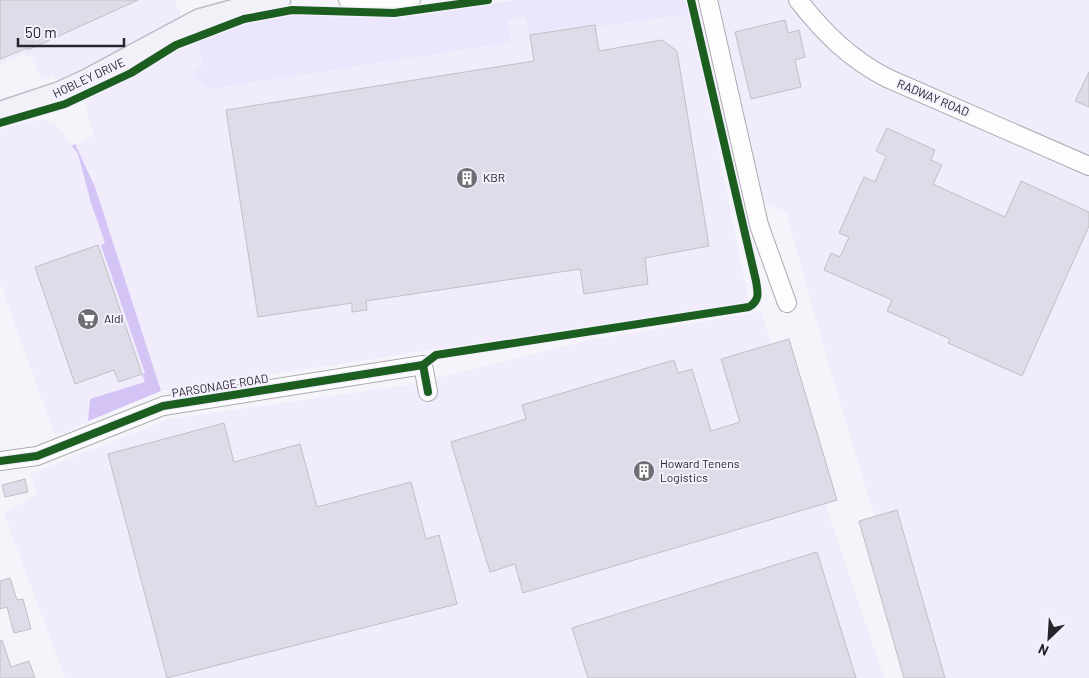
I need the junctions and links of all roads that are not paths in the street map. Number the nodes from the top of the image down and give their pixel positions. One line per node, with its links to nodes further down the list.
1 (218, 0): 8 (main road, HOBLEY DRIVE)
2 (281, 0): 7 (main road, HOBLEY DRIVE)
3 (348, 0): 4 (street)
4 (411, 0)
5 (708, 0): 11 (street)
6 (798, 0): 10 (street, RADWAY ROAD)
7 (247, 3): 8 (main road, HOBLEY DRIVE)
8 (200, 20): 9 (main road, HOBLEY DRIVE)
9 (0, 113)
10 (1089, 166)
11 (787, 303)
12 (428, 392): 13 (street, PARSONAGE ROAD)
13 (0, 460)

